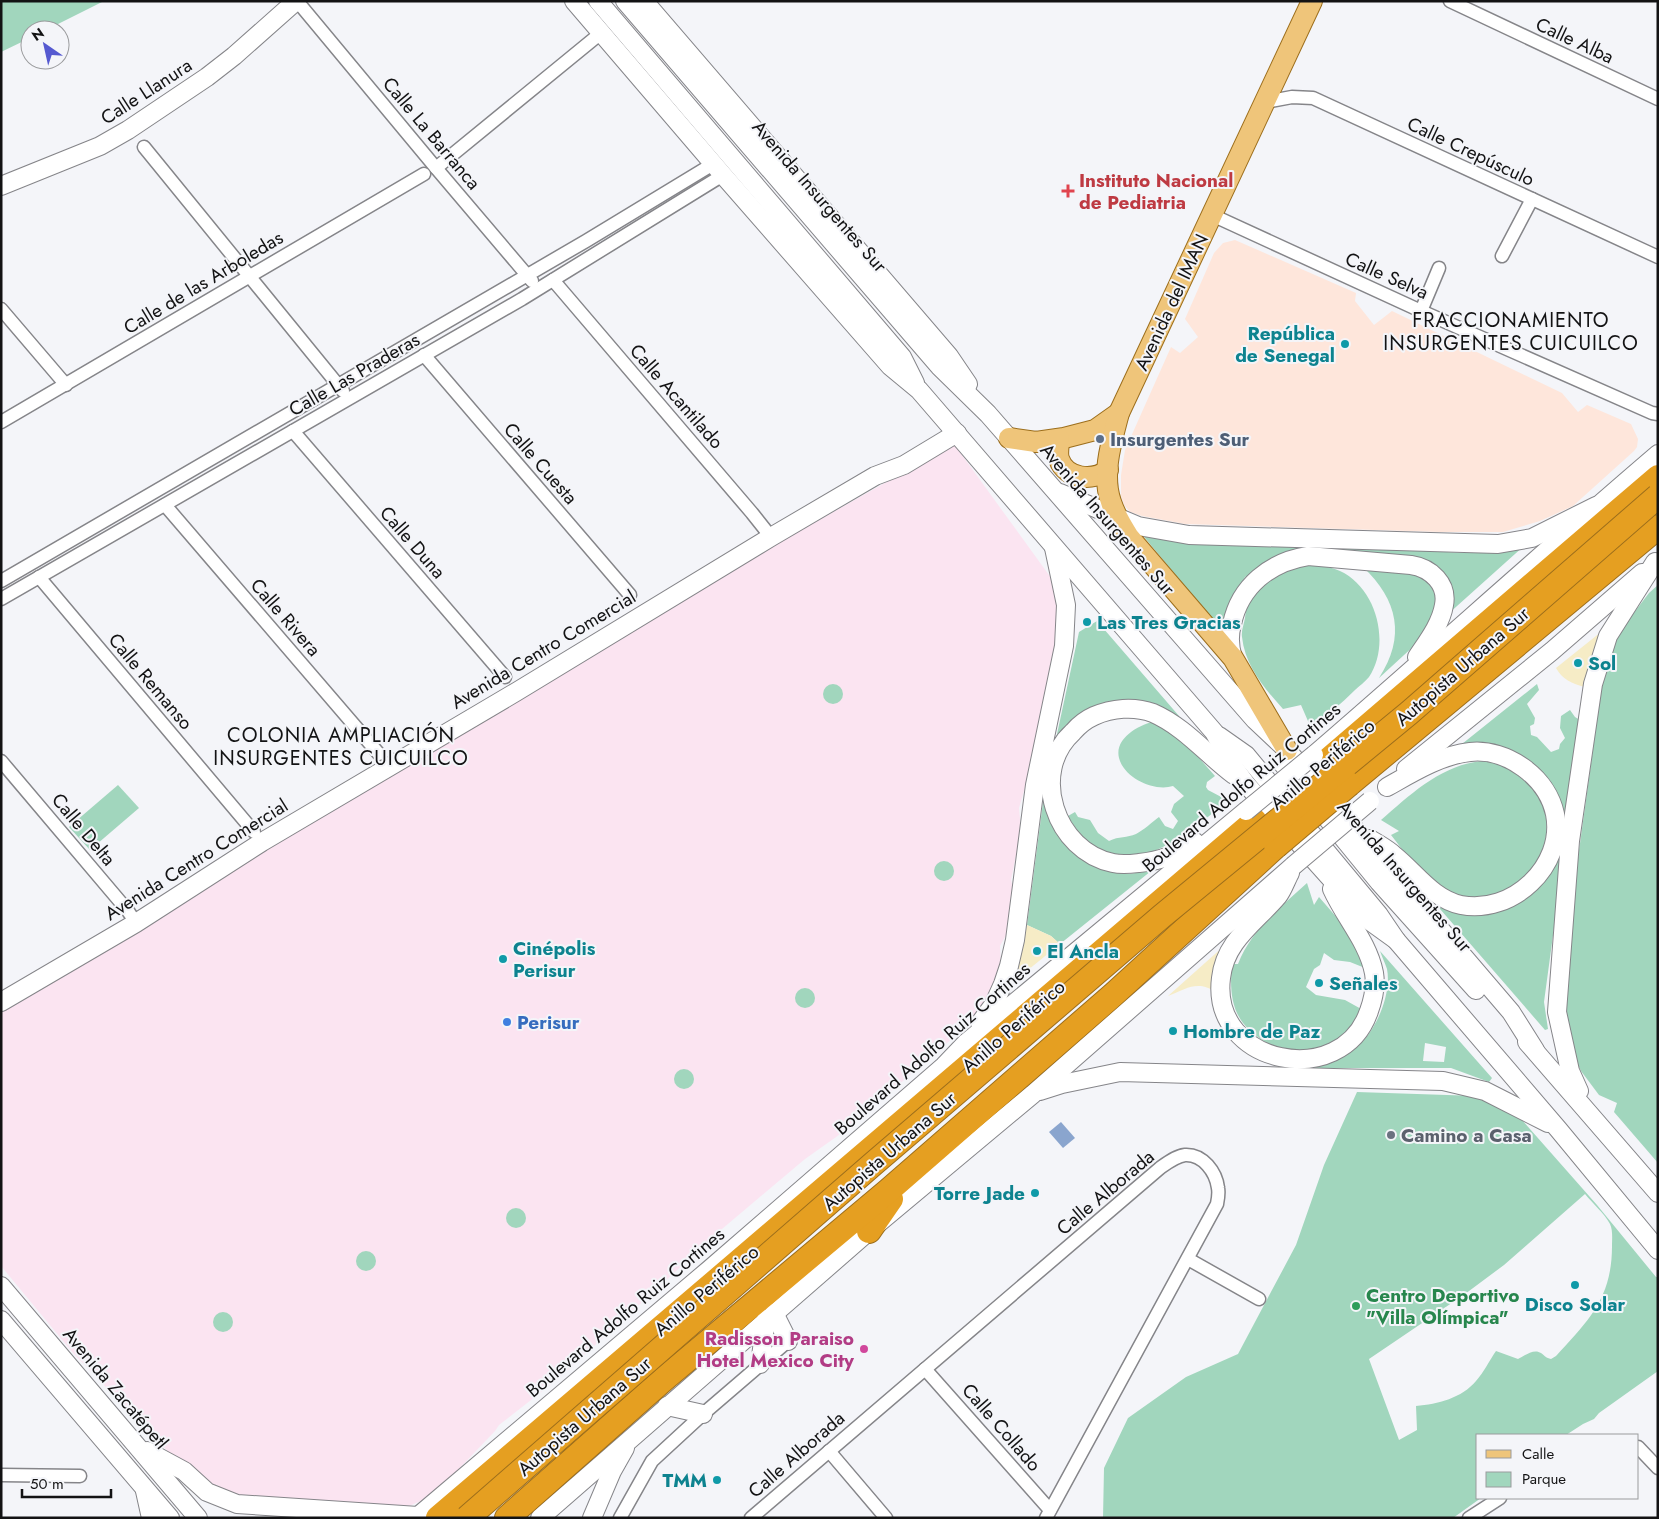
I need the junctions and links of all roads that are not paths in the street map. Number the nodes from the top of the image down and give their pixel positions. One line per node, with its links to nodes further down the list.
1 (297, 1): 12 (street, Calle La Barranca); 15 (main road, Calle Llanura)
2 (574, 1): 8 (main road)
3 (598, 1): 30 (main road)
4 (625, 1): 33 (main road, Avenida Insurgentes Sur)
5 (644, 1): 33 (main road, Avenida Insurgentes Sur)
6 (1312, 1): 10 (main road, Avenida del IMAN)
7 (1450, 1): 9 (street, Calle Alba)
8 (601, 33): 12 (street); 13 (main road)
9 (1658, 100)
10 (1266, 102): 16 (street, Calle Crepúsculo); 17 (main road, Avenida del IMAN)
11 (144, 147): 22 (street)
12 (436, 168): 21 (street, Calle La Barranca)
13 (718, 169): 21 (street, Calle Las Praderas); 23 (street, Calle Las Praderas); 30 (main road)
14 (424, 174): 22 (street, Calle de las Arboledas)
15 (1, 186)
16 (1532, 199): 18 (street); 19 (street, Calle Crepúsculo)
17 (1212, 215): 26 (street, Calle Selva); 32 (main road, Avenida del IMAN)
18 (1502, 256)
19 (1658, 257)
20 (1439, 268): 26 (street)
21 (527, 275): 24 (street, Calle La Barranca); 29 (street, Calle Las Praderas)
22 (250, 276): 28 (street, Calle de las Arboledas); 29 (street)
23 (553, 280): 24 (street, Calle Las Praderas); 50 (street, Calle Acantilado)
24 (539, 288): 27 (street, Calle Las Praderas)
25 (1, 309): 28 (street)
26 (1421, 311): 34 (street, Calle Selva)
27 (424, 355): 31 (street, Calle Las Praderas); 55 (street, Calle Cuesta)
28 (66, 385): 35 (street, Calle de las Arboledas)
29 (339, 386): 31 (street); 54 (street, Calle Las Praderas)
30 (919, 390): 37 (main road)
31 (350, 398): 36 (street, Calle Las Praderas)
32 (1119, 413): 39 (main road, Avenida del IMAN); 41 (main road, Avenida del IMAN)
33 (988, 414): 38 (main road, Avenida Insurgentes Sur)
34 (1658, 414)
35 (1, 422)
36 (293, 431): 45 (street, Calle Las Praderas); 58 (street, Calle Duna)
37 (957, 433): 50 (main road, Avenida Centro Comercial); 51 (main road)
38 (1009, 438): 39 (main road, Avenida del IMAN); 43 (main road, Avenida Insurgentes Sur)
39 (1059, 439): 41 (main road)
40 (1658, 454): 46 (main road, Boulevard Adolfo Ruiz Cortines)
41 (1108, 470): 48 (main road, Avenida del IMAN)
42 (1658, 477): 64 (highway, Anillo Periférico)
43 (1056, 492): 48 (main road); 60 (main road, Avenida Insurgentes Sur)
44 (1658, 496): 113 (highway, Autopista Urbana Sur, bridge)
45 (165, 505): 53 (street, Calle Las Praderas); 63 (street, Calle Rivera)
46 (1596, 506): 48 (main road); 59 (main road, Boulevard Adolfo Ruiz Cortines)
47 (1658, 511): 114 (highway, Autopista Urbana Sur)
48 (1118, 518): 57 (main road, Avenida del IMAN)
49 (1658, 527): 83 (highway, Anillo Periférico, bridge)
50 (771, 537): 73 (main road, Avenida Centro Comercial)
51 (1053, 545): 61 (main road); 77 (main road)
52 (1656, 561): 67 (main road); 81 (main road)
53 (39, 577): 56 (street, Calle Las Praderas); 70 (street, Calle Remanso)
54 (1, 581)
55 (630, 595)
56 (1, 599)
57 (1233, 658): 59 (main road); 62 (main road, Avenida del IMAN)
58 (505, 677)
59 (1400, 680): 64 (main road, Boulevard Adolfo Ruiz Cortines)
60 (1255, 720): 62 (main road, Avenida Insurgentes Sur); 78 (main road, Avenida Insurgentes Sur)
61 (1214, 732): 66 (main road); 75 (main road)
62 (1286, 750): 69 (main road, Avenida Insurgentes Sur)
63 (379, 754)
64 (1322, 757): 68 (highway, Anillo Periférico)
65 (1, 760): 73 (street, Calle Delta)
66 (1246, 784): 68 (main road); 72 (main road)
67 (1387, 787): 69 (main road); 71 (main road, bridge)
68 (1248, 815): 74 (highway, Anillo Periférico); 77 (main road, Boulevard Adolfo Ruiz Cortines)
69 (1356, 830): 78 (main road, Avenida Insurgentes Sur)
70 (254, 832)
71 (1293, 866): 72 (main road); 80 (main road)
72 (1327, 874): 75 (main road)
73 (136, 923): 76 (main road, Avenida Centro Comercial)
74 (1114, 940): 79 (highway); 98 (highway, Anillo Periférico)
75 (1396, 940): 82 (main road)
76 (3, 997)
77 (966, 1043): 79 (main road, Boulevard Adolfo Ruiz Cortines)
78 (1535, 1050): 81 (main road, Avenida Insurgentes Sur)
79 (944, 1066): 88 (main road, Boulevard Adolfo Ruiz Cortines)
80 (1032, 1094): 82 (main road); 85 (main road)
81 (1591, 1114): 84 (main road, Avenida Insurgentes Sur)
82 (1558, 1129): 86 (main road)
83 (950, 1137): 85 (highway); 115 (highway, Anillo Periférico)
84 (1658, 1193)
85 (869, 1230): 91 (main road)
86 (1658, 1250)
87 (1188, 1259): 90 (street); 95 (street, Calle Alborada); 108 (street, Calle Alborada)
88 (710, 1270): 98 (highway); 109 (main road, Boulevard Adolfo Ruiz Cortines)
89 (1, 1286): 100 (main road, Avenida Zacatépetl)
90 (1260, 1300)
91 (770, 1316): 93 (main road); 94 (main road); 96 (main road)
92 (1, 1320): 106 (main road)
93 (788, 1341): 94 (street)
94 (760, 1364): 97 (street)
95 (925, 1369): 102 (street, Calle Alborada); 108 (street, Calle Collado)
96 (667, 1406): 97 (main road); 99 (main road)
97 (703, 1414): 118 (street)
98 (542, 1428): 109 (highway, Anillo Periférico)
99 (632, 1437): 116 (main road); 117 (main road)
100 (137, 1446): 109 (main road); 112 (main road, Avenida Zacatépetl)
101 (1639, 1448): 103 (street)
102 (829, 1451): 119 (street, Calle Alborada); 120 (street)
103 (1658, 1468)
104 (1, 1475): 105 (street)
105 (80, 1476)
106 (144, 1488): 110 (main road); 111 (main road)
107 (1498, 1499): 121 (street)
108 (1048, 1514)
109 (424, 1517)
110 (151, 1518)
111 (170, 1518)
112 (198, 1518)
113 (468, 1518)
114 (483, 1518)
115 (507, 1518)
116 (540, 1518)
117 (592, 1518)
118 (620, 1518)
119 (751, 1518)
120 (886, 1518)
121 (1469, 1518)

